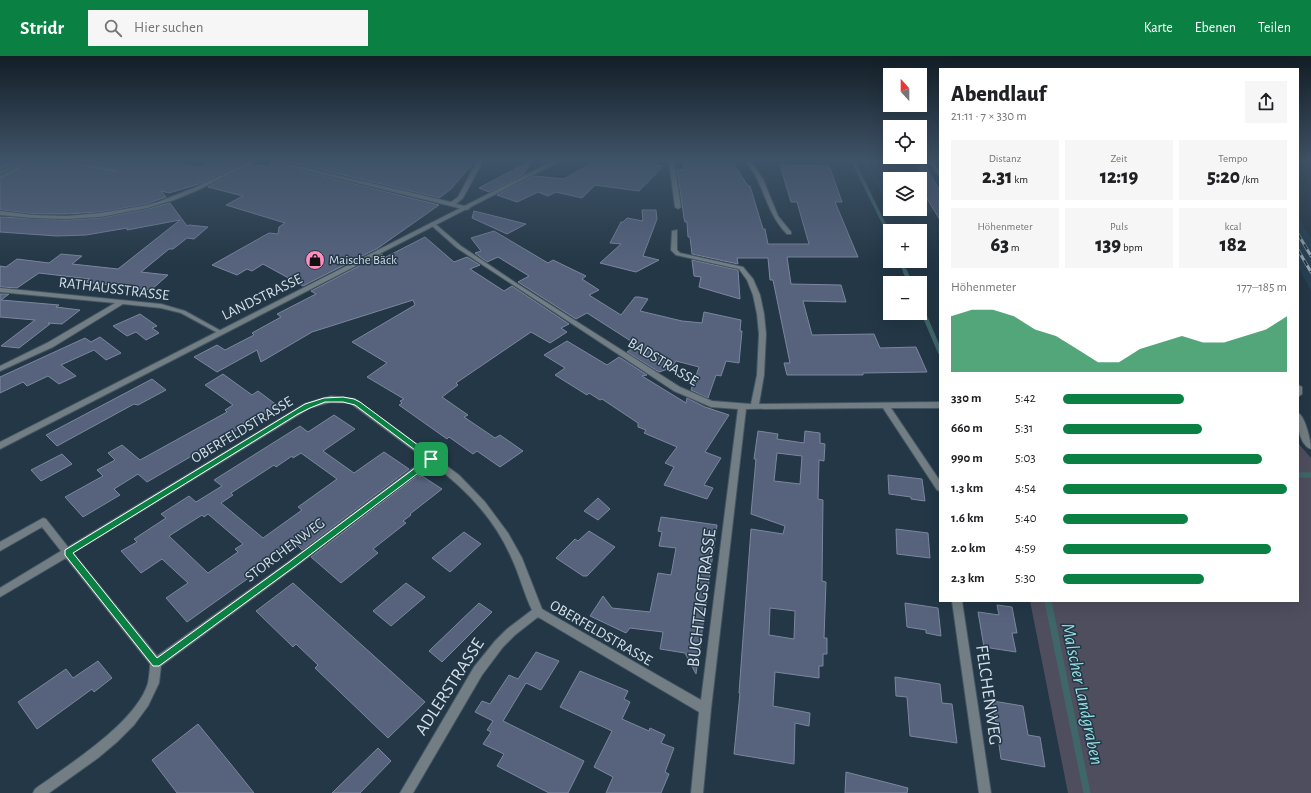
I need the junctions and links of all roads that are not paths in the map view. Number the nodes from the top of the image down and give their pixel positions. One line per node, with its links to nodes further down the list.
1 (180, 195): 10 (street)
2 (420, 195): 7 (street)
3 (461, 195): 7 (street)
4 (492, 195): 9 (street, LANDSTRASSE)
5 (676, 195): 8 (street)
6 (767, 195): 13 (street)
7 (453, 203): 9 (street)
8 (678, 207)
9 (468, 208): 11 (street, LANDSTRASSE)
10 (0, 213)
11 (433, 224): 16 (street, LANDSTRASSE); 20 (street, BADSTRASSE)
12 (674, 231): 21 (street)
13 (789, 232)
14 (0, 290): 15 (street, RATHAUSSTRASSE)
15 (122, 302): 16 (street, RATHAUSSTRASSE); 17 (street)
16 (220, 332): 23 (street, LANDSTRASSE)
17 (0, 369)
18 (939, 405): 19 (street, BADSTRASSE)
19 (886, 406): 21 (street, BADSTRASSE); 26 (street)
20 (742, 407): 21 (street, BADSTRASSE); 33 (street, BUCHTZIGSTRASSE)
21 (754, 407)
22 (1299, 419): 24 (street)
23 (0, 446)
24 (1311, 446)
25 (431, 459): 28 (street, OBERFELDSTRASSE); 31 (street, OBERFELDSTRASSE); 32 (street, STORCHENWEG)
26 (939, 486)
27 (0, 547): 28 (street)
28 (68, 552): 29 (street, OBERFELDSTRASSE); 32 (street)
29 (0, 593)
30 (957, 602): 37 (street, FELCHENWEG)
31 (538, 612): 33 (street, OBERFELDSTRASSE); 35 (street, ADLERSTRASSE)
32 (156, 663): 34 (street)
33 (705, 709): 36 (street, BUCHTZIGSTRASSE)
34 (39, 793)
35 (406, 793)
36 (697, 793)
37 (985, 793)

